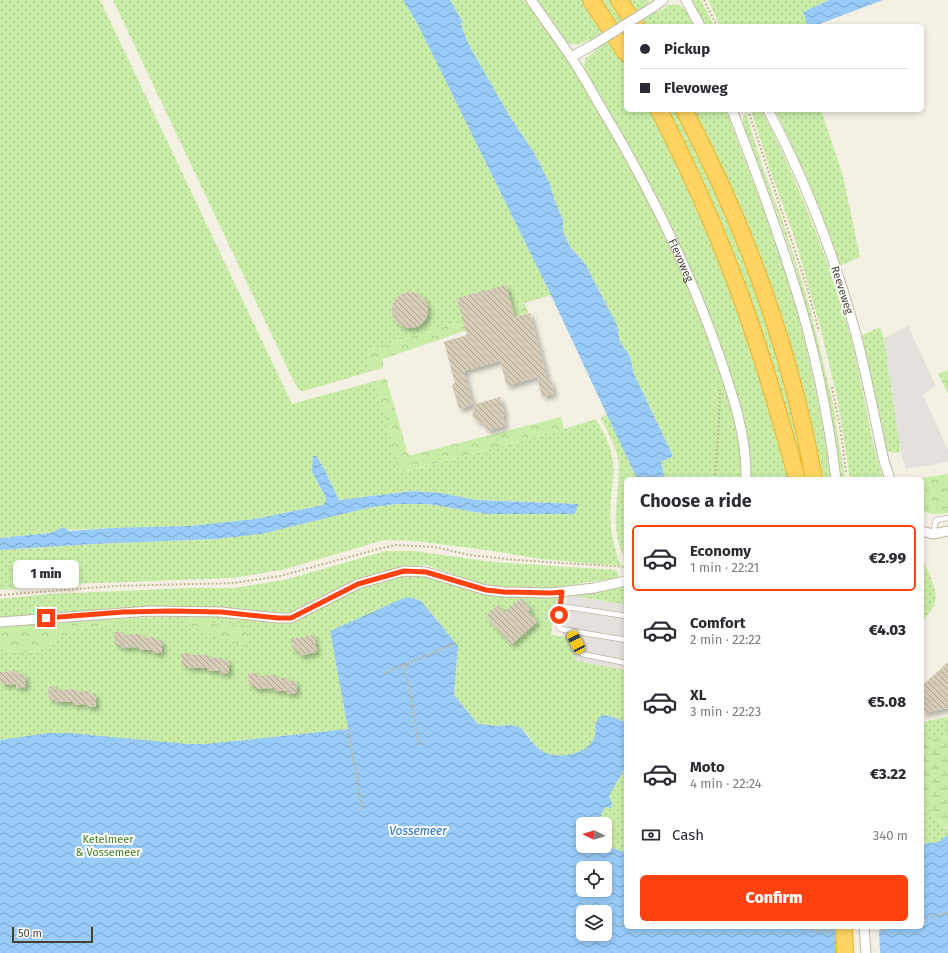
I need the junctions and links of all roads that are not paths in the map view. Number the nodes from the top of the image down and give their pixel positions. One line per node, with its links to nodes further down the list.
1 (531, 0): 11 (street, Flevoweg)
2 (591, 0): 10 (highway)
3 (619, 0): 7 (highway)
4 (663, 0): 6 (street, bridge)
5 (686, 0): 8 (street)
6 (626, 24)
7 (635, 24)
8 (699, 24)
9 (624, 25): 11 (street, bridge)
10 (624, 50)
11 (572, 57): 16 (street, Flevoweg)
12 (660, 112): 17 (highway)
13 (685, 112): 18 (highway)
14 (733, 112): 19 (street)
15 (769, 112): 20 (street, Reeveweg)
16 (746, 477)
17 (796, 477)
18 (814, 477)
19 (836, 477)
20 (889, 477)
21 (948, 518): 24 (lane)
22 (948, 531): 24 (street)
23 (924, 532): 24 (street)
24 (933, 534)
25 (624, 581): 26 (street)
26 (562, 592): 27 (lane); 29 (street)
27 (560, 606): 28 (lane); 30 (lane)
28 (624, 616)
29 (0, 622)
30 (570, 630): 31 (lane); 32 (lane)
31 (624, 640)
32 (624, 663)
33 (853, 929): 37 (highway)
34 (864, 929): 38 (street)
35 (839, 930): 36 (highway)
36 (845, 953)
37 (855, 953)
38 (866, 953)

